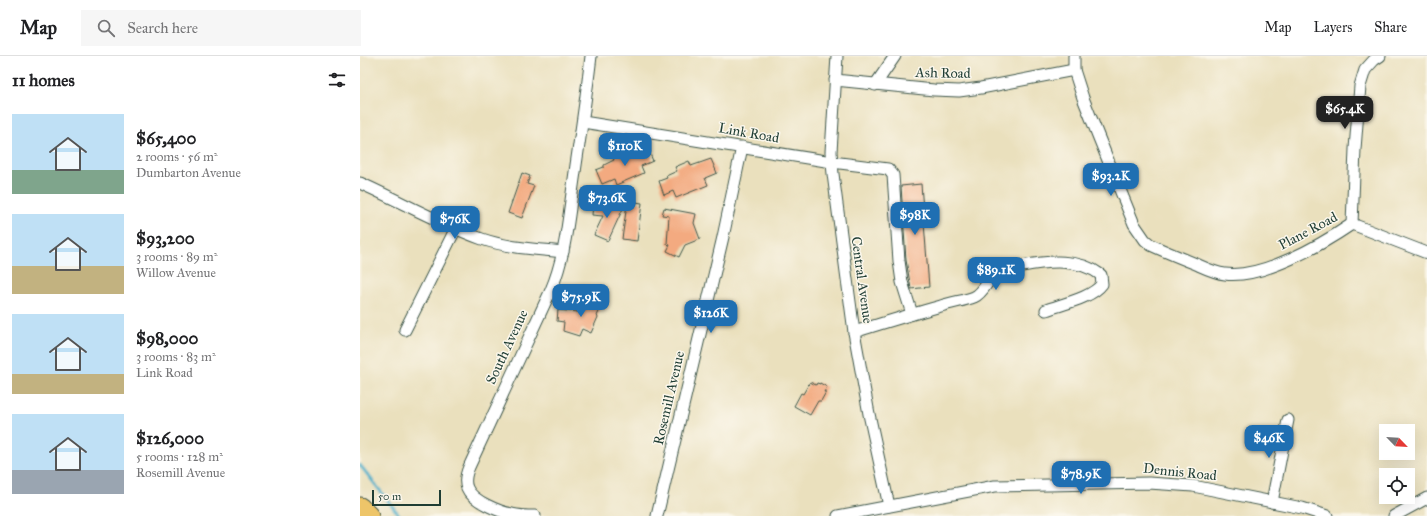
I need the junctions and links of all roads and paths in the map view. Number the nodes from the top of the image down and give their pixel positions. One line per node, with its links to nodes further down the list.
1 (591, 56): 9 (street, South Avenue)
2 (837, 56): 7 (street, Central Avenue)
3 (895, 56): 8 (street)
4 (1074, 56): 6 (street, Plane Road)
5 (1380, 56): 13 (street)
6 (1074, 70): 8 (street, Ash Road); 13 (street, Plane Road)
7 (835, 80): 8 (street, Ash Road); 11 (street, Central Avenue)
8 (876, 85)
9 (583, 122): 10 (street, Link Road); 15 (street, South Avenue)
10 (742, 147): 11 (street, Link Road); 28 (street, Rosemill Avenue)
11 (832, 162): 18 (street, Link Road); 20 (street, Central Avenue)
12 (360, 183): 14 (street)
13 (1352, 224): 16 (street, Plane Road)
14 (456, 228): 15 (street); 19 (street)
15 (563, 252): 27 (street, South Avenue)
16 (1427, 253)
17 (1046, 310): 18 (street)
18 (912, 314): 20 (street)
19 (405, 330)
20 (854, 332): 24 (street, Central Avenue)
21 (1288, 420): 23 (street)
22 (1427, 498): 31 (street)
23 (1272, 502): 24 (street, Dennis Road); 30 (street, Dennis Road)
24 (889, 506): 29 (street, Dennis Road)
25 (360, 507): 26 (highway)
26 (369, 516)
27 (534, 516)
28 (657, 516)
29 (838, 516)
30 (1326, 516)
31 (1394, 516)

